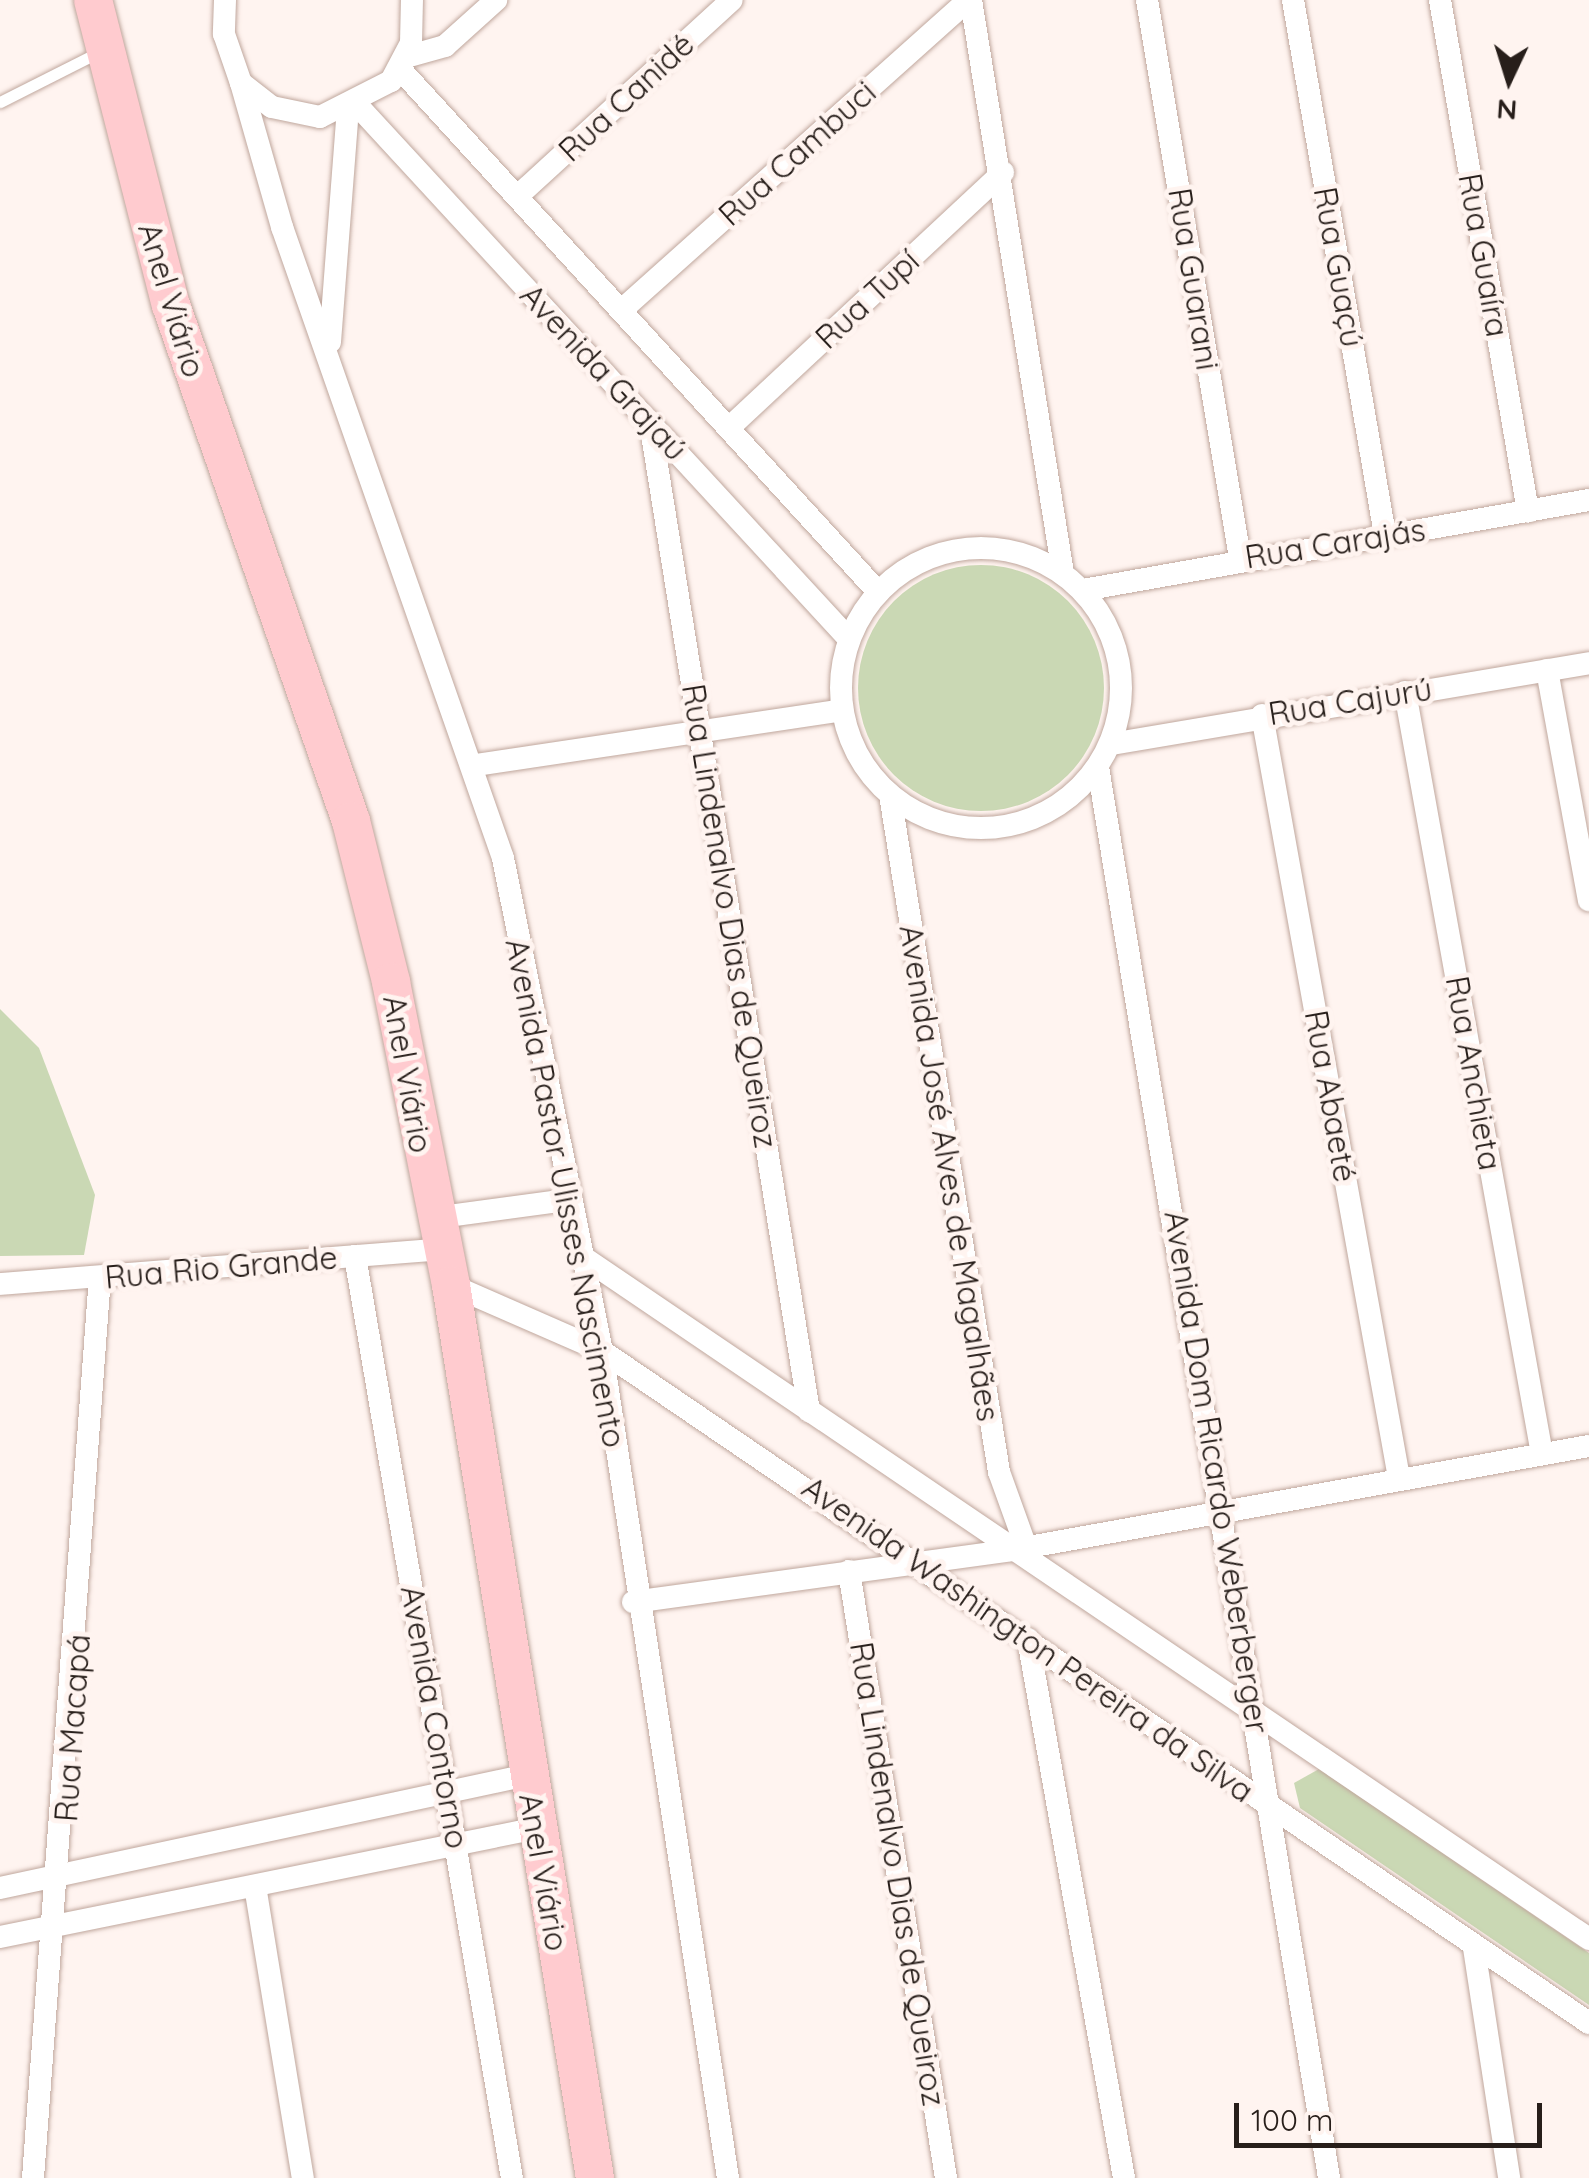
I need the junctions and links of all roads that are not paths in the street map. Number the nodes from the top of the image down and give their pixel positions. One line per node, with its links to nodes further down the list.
1 (93, 0): 10 (main road, Anel Viário)
2 (225, 0): 12 (street, Avenida Pastor Ulisses Nascimento)
3 (412, 0): 11 (street)
4 (496, 0): 11 (street)
5 (732, 0): 16 (street, Rua Canidé)
6 (969, 0): 15 (street); 17 (street, Rua Cambuci)
7 (1147, 0): 24 (street, Rua Guarani)
8 (1293, 0): 23 (street, Rua Guaçú)
9 (1440, 0): 22 (street, Rua Guaíra)
10 (100, 51): 13 (lane); 41 (main road, Anel Viário)
11 (403, 63): 14 (street); 16 (street, Avenida Grajaú)
12 (242, 83): 14 (street); 18 (street, Avenida Pastor Ulisses Nascimento)
13 (0, 102)
14 (353, 107): 18 (street); 19 (street, Avenida Grajaú)
15 (1003, 172): 20 (street, Rua Tupí); 25 (street)
16 (520, 194): 17 (street, Avenida Grajaú)
17 (625, 307): 20 (street, Avenida Grajaú)
18 (330, 350): 36 (street, Avenida Pastor Ulisses Nascimento)
19 (650, 422): 28 (street, Avenida Grajaú); 34 (street, Rua Lindenalvo Dias de Queiroz)
20 (732, 426): 27 (street, Avenida Grajaú)
21 (1589, 500): 22 (street, Rua Carajás)
22 (1528, 510): 23 (street, Rua Carajás)
23 (1385, 535): 24 (street, Rua Carajás)
24 (1240, 558): 26 (street, Rua Carajás)
25 (1063, 574): 26 (street); 27 (street)
26 (1083, 590): 35 (street)
27 (878, 592): 28 (street)
28 (849, 638): 32 (street)
29 (1589, 663): 30 (street, Rua Cajurú)
30 (1547, 670): 31 (street, Rua Cajurú); 39 (street)
31 (1406, 692): 33 (street, Rua Cajurú); 49 (street, Rua Anchieta)
32 (842, 710): 34 (street); 38 (street)
33 (1262, 715): 35 (street, Rua Cajurú); 50 (street, Rua Abaeté)
34 (700, 727): 36 (street); 47 (street, Rua Lindenalvo Dias de Queiroz)
35 (1111, 744): 37 (street)
36 (476, 765): 40 (street, Avenida Pastor Ulisses Nascimento)
37 (1098, 767): 38 (street); 51 (street, Avenida Dom Ricardo Weberberger)
38 (890, 795): 52 (street, Avenida José Alves de Magalhães)
39 (1589, 900)
40 (568, 1200): 41 (street, Rua Rio Grande); 42 (street, Avenida Pastor Ulisses Nascimento)
41 (442, 1251): 43 (street, Rua Rio Grande); 46 (street, Avenida Washington Pereira da Silva); 58 (main road, Anel Viário)
42 (580, 1254): 46 (street, Avenida Pastor Ulisses Nascimento); 47 (street, Avenida Washington Pereira da Silva)
43 (355, 1256): 44 (street, Rua Rio Grande); 59 (street, Avenida Contorno)
44 (100, 1277): 45 (street, Rua Rio Grande); 63 (street, Rua Macapá)
45 (0, 1284)
46 (602, 1351): 53 (street, Avenida Washington Pereira da Silva); 55 (street, Avenida Pastor Ulisses Nascimento)
47 (809, 1410): 52 (street, Avenida Washington Pereira da Silva)
48 (1589, 1446): 49 (street)
49 (1542, 1454): 50 (street)
50 (1399, 1478): 51 (street)
51 (1226, 1507): 52 (street); 57 (street, Avenida Dom Ricardo Weberberger)
52 (1019, 1548): 53 (street); 57 (street, Avenida Washington Pereira da Silva)
53 (916, 1565): 54 (street); 56 (street, Avenida Washington Pereira da Silva)
54 (849, 1571): 55 (street); 76 (street, Rua Lindenalvo Dias de Queiroz)
55 (633, 1602): 75 (street, Avenida Pastor Ulisses Nascimento)
56 (1028, 1639): 60 (street, Avenida Washington Pereira da Silva); 77 (street)
57 (1258, 1712): 60 (street, Avenida Dom Ricardo Weberberger); 68 (street, Avenida Washington Pereira da Silva)
58 (527, 1775): 59 (street); 61 (main road, Anel Viário)
59 (447, 1793): 62 (street, Avenida Contorno); 63 (street)
60 (1271, 1806): 69 (street, Avenida Washington Pereira da Silva); 78 (street, Avenida Dom Ricardo Weberberger)
61 (537, 1828): 62 (street); 74 (main road, Anel Viário)
62 (457, 1845): 64 (street); 73 (street, Avenida Contorno)
63 (62, 1876): 65 (street); 66 (street, Rua Macapá)
64 (255, 1886): 66 (street); 72 (street)
65 (0, 1888)
66 (57, 1926): 67 (street); 71 (street, Rua Macapá)
67 (0, 1937)
68 (1589, 1939)
69 (1474, 1948): 70 (street, Avenida Washington Pereira da Silva); 79 (street)
70 (1589, 2023)
71 (33, 2178)
72 (302, 2178)
73 (512, 2178)
74 (595, 2178)
75 (728, 2178)
76 (946, 2178)
77 (1124, 2178)
78 (1329, 2178)
79 (1509, 2178)

